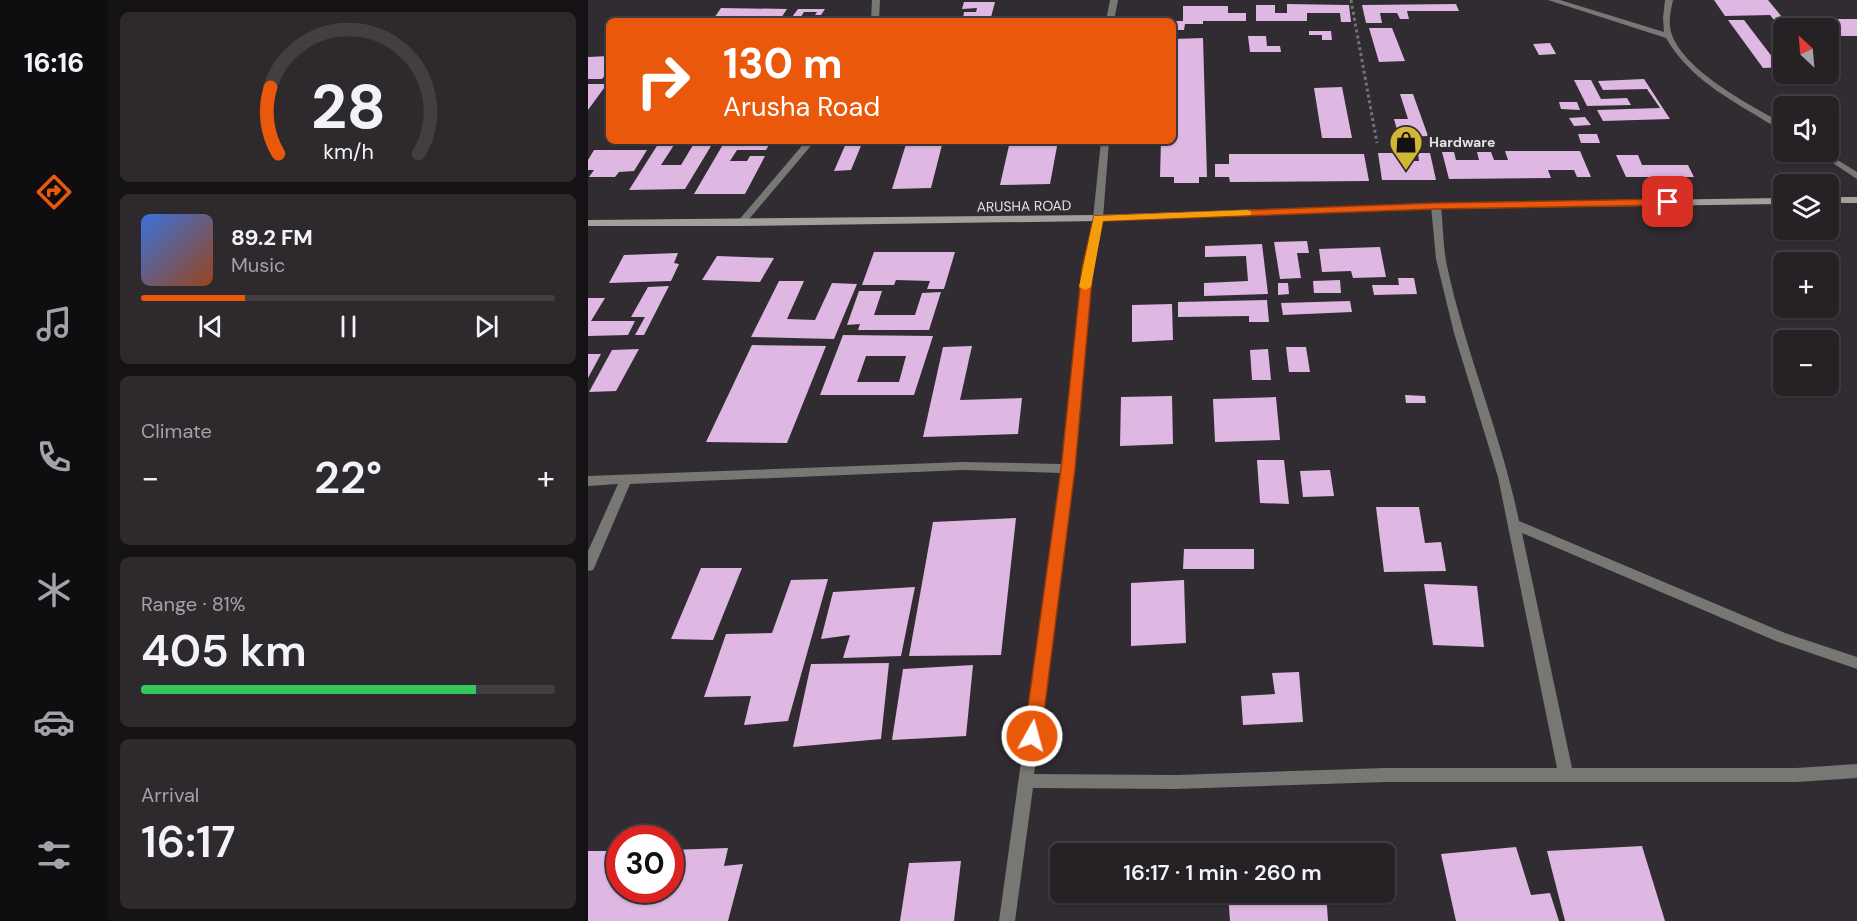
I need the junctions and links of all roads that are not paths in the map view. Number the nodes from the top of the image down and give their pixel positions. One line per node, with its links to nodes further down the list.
1 (876, 0): 5 (street)
2 (1114, 0): 6 (street)
3 (1552, 0): 7 (street)
4 (1669, 0): 7 (street)
5 (875, 18)
6 (1111, 18)
7 (1669, 36): 8 (street)
8 (1773, 121)
9 (808, 144): 19 (street)
10 (1105, 144): 17 (street)
11 (1835, 162): 12 (street)
12 (1857, 176)
13 (1839, 200): 14 (main road)
14 (1857, 200)
15 (1773, 201): 16 (main road, ARUSHA ROAD)
16 (1436, 206): 17 (main road, ARUSHA ROAD); 23 (street)
17 (1098, 218): 19 (main road, ARUSHA ROAD); 20 (street)
18 (588, 223): 19 (main road, ARUSHA ROAD)
19 (741, 223)
20 (1068, 469): 21 (street); 28 (street)
21 (626, 480): 22 (street); 24 (street)
22 (588, 481)
23 (1514, 524): 25 (street); 27 (street)
24 (588, 566)
25 (1857, 663)
26 (1857, 771): 27 (street)
27 (1566, 775): 28 (street)
28 (1026, 781): 29 (street)
29 (1007, 921)

